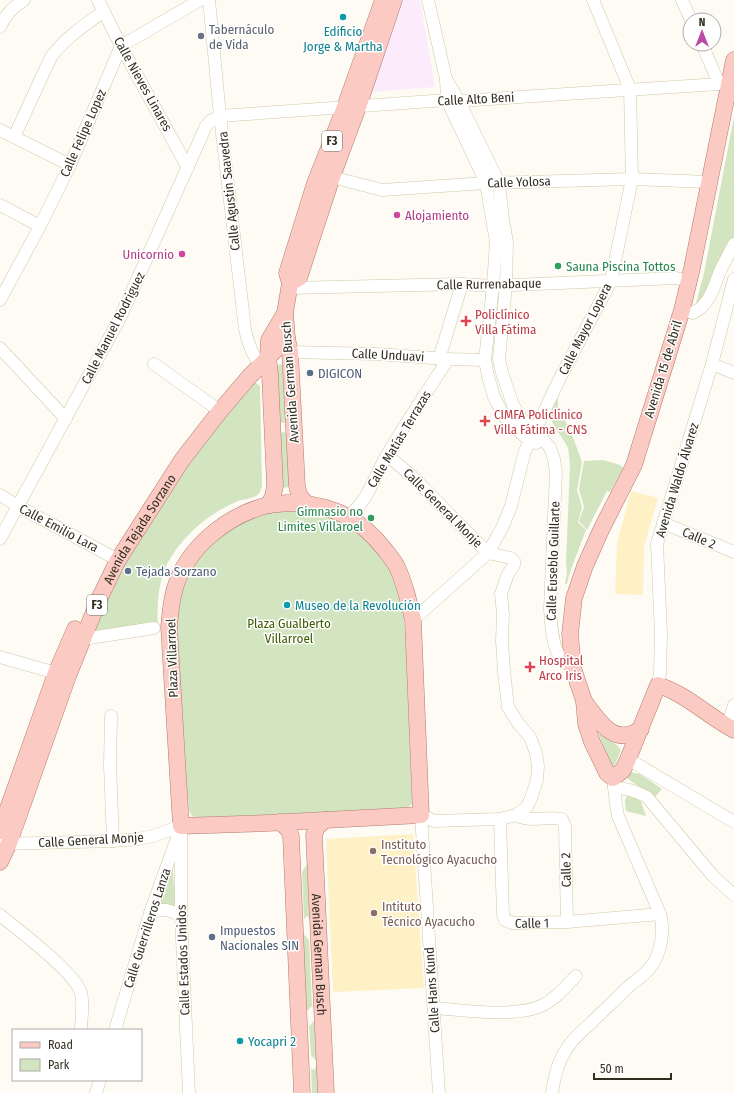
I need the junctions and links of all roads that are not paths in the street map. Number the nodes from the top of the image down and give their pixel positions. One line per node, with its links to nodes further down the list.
1 (24, 0): 12 (street)
2 (98, 0): 10 (street, Calle Nieves Linares)
3 (200, 0): 13 (street)
4 (209, 0): 20 (street, Calle Agustin Saavedra)
5 (383, 0): 19 (main road, F3)
6 (394, 0): 19 (main road, F3)
7 (428, 0): 18 (street)
8 (593, 0): 17 (street, Calle Mayor Lopera)
9 (682, 0): 11 (street)
10 (104, 11): 13 (street, Calle Nieves Linares); 22 (street)
11 (687, 12)
12 (0, 27)
13 (121, 46): 23 (street, Calle Felipe Lopez); 24 (street, Calle Nieves Linares)
14 (707, 52): 16 (street)
15 (734, 60): 16 (main road, Avenida 15 de Abril)
16 (725, 82): 17 (street, Calle Alto Beni); 27 (main road, Avenida 15 de Abril)
17 (630, 89): 18 (street, Calle Alto Beni); 26 (street, Calle Mayor Lopera)
18 (453, 101): 19 (street, Calle Alto Beni); 28 (street); 29 (street)
19 (352, 107): 20 (street, Calle Alto Beni); 25 (main road, F3); 37 (main road, F3)
20 (220, 116): 24 (street, Calle Manuel Rodriguez); 47 (street, Calle Agustin Saavedra)
21 (0, 130): 22 (street)
22 (14, 136): 23 (street)
23 (70, 165): 31 (street, Calle Felipe Lopez)
24 (188, 168): 52 (street, Calle Manuel Rodriguez)
25 (332, 177): 28 (street, Calle Yolosa); 37 (main road, F3)
26 (632, 179): 27 (street, Calle Yolosa); 29 (street, Calle Yolosa); 34 (street, Calle Mayor Lopera)
27 (709, 182): 35 (main road, Avenida 15 de Abril)
28 (486, 183): 29 (street, Calle Yolosa); 39 (street)
29 (499, 183): 38 (street)
30 (0, 205): 31 (street)
31 (40, 226): 40 (street, Calle Felipe Lopez)
32 (734, 244): 41 (street)
33 (734, 279): 49 (street, Avenida Waldo Álvarez)
34 (611, 280): 35 (street, Calle Rurrenabaque); 38 (street, Calle Rurrenabaque); 55 (street, Calle Mayor Lopera)
35 (689, 281): 41 (main road, Avenida 15 de Abril)
36 (462, 284): 37 (street, Calle Rurrenabaque); 39 (street, Calle Rurrenabaque); 45 (street, Calle Matías Terrazas)
37 (290, 285): 42 (main road, F3)
38 (506, 285): 39 (street, Calle Rurrenabaque); 55 (street)
39 (493, 286): 46 (street)
40 (0, 300)
41 (682, 310): 71 (main road, Avenida 15 de Abril)
42 (284, 312): 43 (main road, Avenida German Busch / F3); 47 (main road, Avenida German Busch / F3)
43 (289, 345): 45 (street, Calle Unduavi); 47 (main road, Avenida Tejada Sorzano / F3); 53 (main road, Avenida German Busch)
44 (0, 348): 52 (street)
45 (444, 359): 46 (street, Calle Unduavi); 56 (street, Calle Matías Terrazas)
46 (485, 360): 55 (street)
47 (263, 363): 51 (main road, Avenida Tejada Sorzano / F3); 54 (main road, Avenida German Busch)
48 (154, 364): 51 (street)
49 (712, 364): 50 (street); 62 (street, Avenida Waldo Álvarez)
50 (734, 373)
51 (216, 408): 66 (main road, Avenida Tejada Sorzano / F3)
52 (66, 419): 60 (street, Calle Manuel Rodriguez)
53 (294, 427): 54 (main road); 58 (main road, Avenida German Busch)
54 (272, 428): 59 (main road, Avenida German Busch)
55 (532, 435): 65 (street, Calle Mayor Lopera); 71 (street, Calle Euseblo Guillarte)
56 (386, 455): 61 (street, Calle Matías Terrazas); 65 (street, Calle General Monje)
57 (0, 494): 60 (street, Calle Emilio Lara)
58 (306, 503): 59 (main road, Plaza Villarroel); 61 (main road, Plaza Villarroel)
59 (268, 505): 87 (main road, Plaza Villarroel)
60 (18, 506): 63 (street, Calle Manuel Rodriguez); 66 (street, Calle Emilio Lara)
61 (348, 516): 67 (main road, Plaza Villarroel)
62 (663, 523): 64 (street, Calle 2); 73 (street, Avenida Waldo Álvarez)
63 (0, 539)
64 (734, 552)
65 (488, 553): 67 (street, Calle Mayor Lopera); 82 (street, Calle General Monje)
66 (113, 557): 69 (main road, Avenida Tejada Sorzano / F3); 72 (main road, Avenida Tejada Sorzano / F3)
67 (413, 620): 81 (main road, Plaza Villarroel)
68 (154, 628): 69 (street)
69 (82, 638): 72 (main road, Avenida Tejada Sorzano / F3)
70 (0, 657): 72 (street)
71 (574, 668): 74 (main road)
72 (62, 675): 88 (main road, Avenida Tejada Sorzano / F3)
73 (658, 685): 77 (main road); 78 (main road)
74 (584, 701): 78 (main road); 80 (main road)
75 (734, 705): 77 (street)
76 (111, 716): 89 (street)
77 (730, 728)
78 (642, 729): 79 (main road)
79 (628, 759): 80 (main road); 86 (street)
80 (613, 783): 91 (street); 93 (street)
81 (421, 815): 83 (street); 84 (main road); 98 (street, Calle Hans Kund)
82 (516, 815): 83 (street); 96 (street, Calle 2)
83 (500, 819): 96 (street, Calle 1)
84 (325, 820): 85 (main road); 105 (main road, Avenida German Busch)
85 (280, 822): 87 (main road); 104 (main road, Avenida German Busch)
86 (734, 822)
87 (181, 826): 89 (street, Calle General Monje); 92 (street, Calle Guerrilleros Lanza); 95 (street, Calle Estados Unidos)
88 (3, 839): 89 (street, Calle General Monje); 90 (main road, Avenida Tejada Sorzano / F3)
89 (113, 841)
90 (0, 862)
91 (734, 896)
92 (150, 913): 95 (street); 100 (street, Calle Guerrilleros Lanza)
93 (660, 914): 96 (street, Calle 1); 107 (street)
94 (0, 915): 99 (street)
95 (181, 916): 103 (street, Calle Estados Unidos)
96 (567, 922)
97 (576, 976): 98 (street)
98 (434, 1008): 106 (street, Calle Hans Kund)
99 (81, 1029)
100 (115, 1029)
101 (100, 1081): 102 (street)
102 (96, 1093)
103 (189, 1093)
104 (302, 1093)
105 (326, 1093)
106 (439, 1093)
107 (552, 1093)

